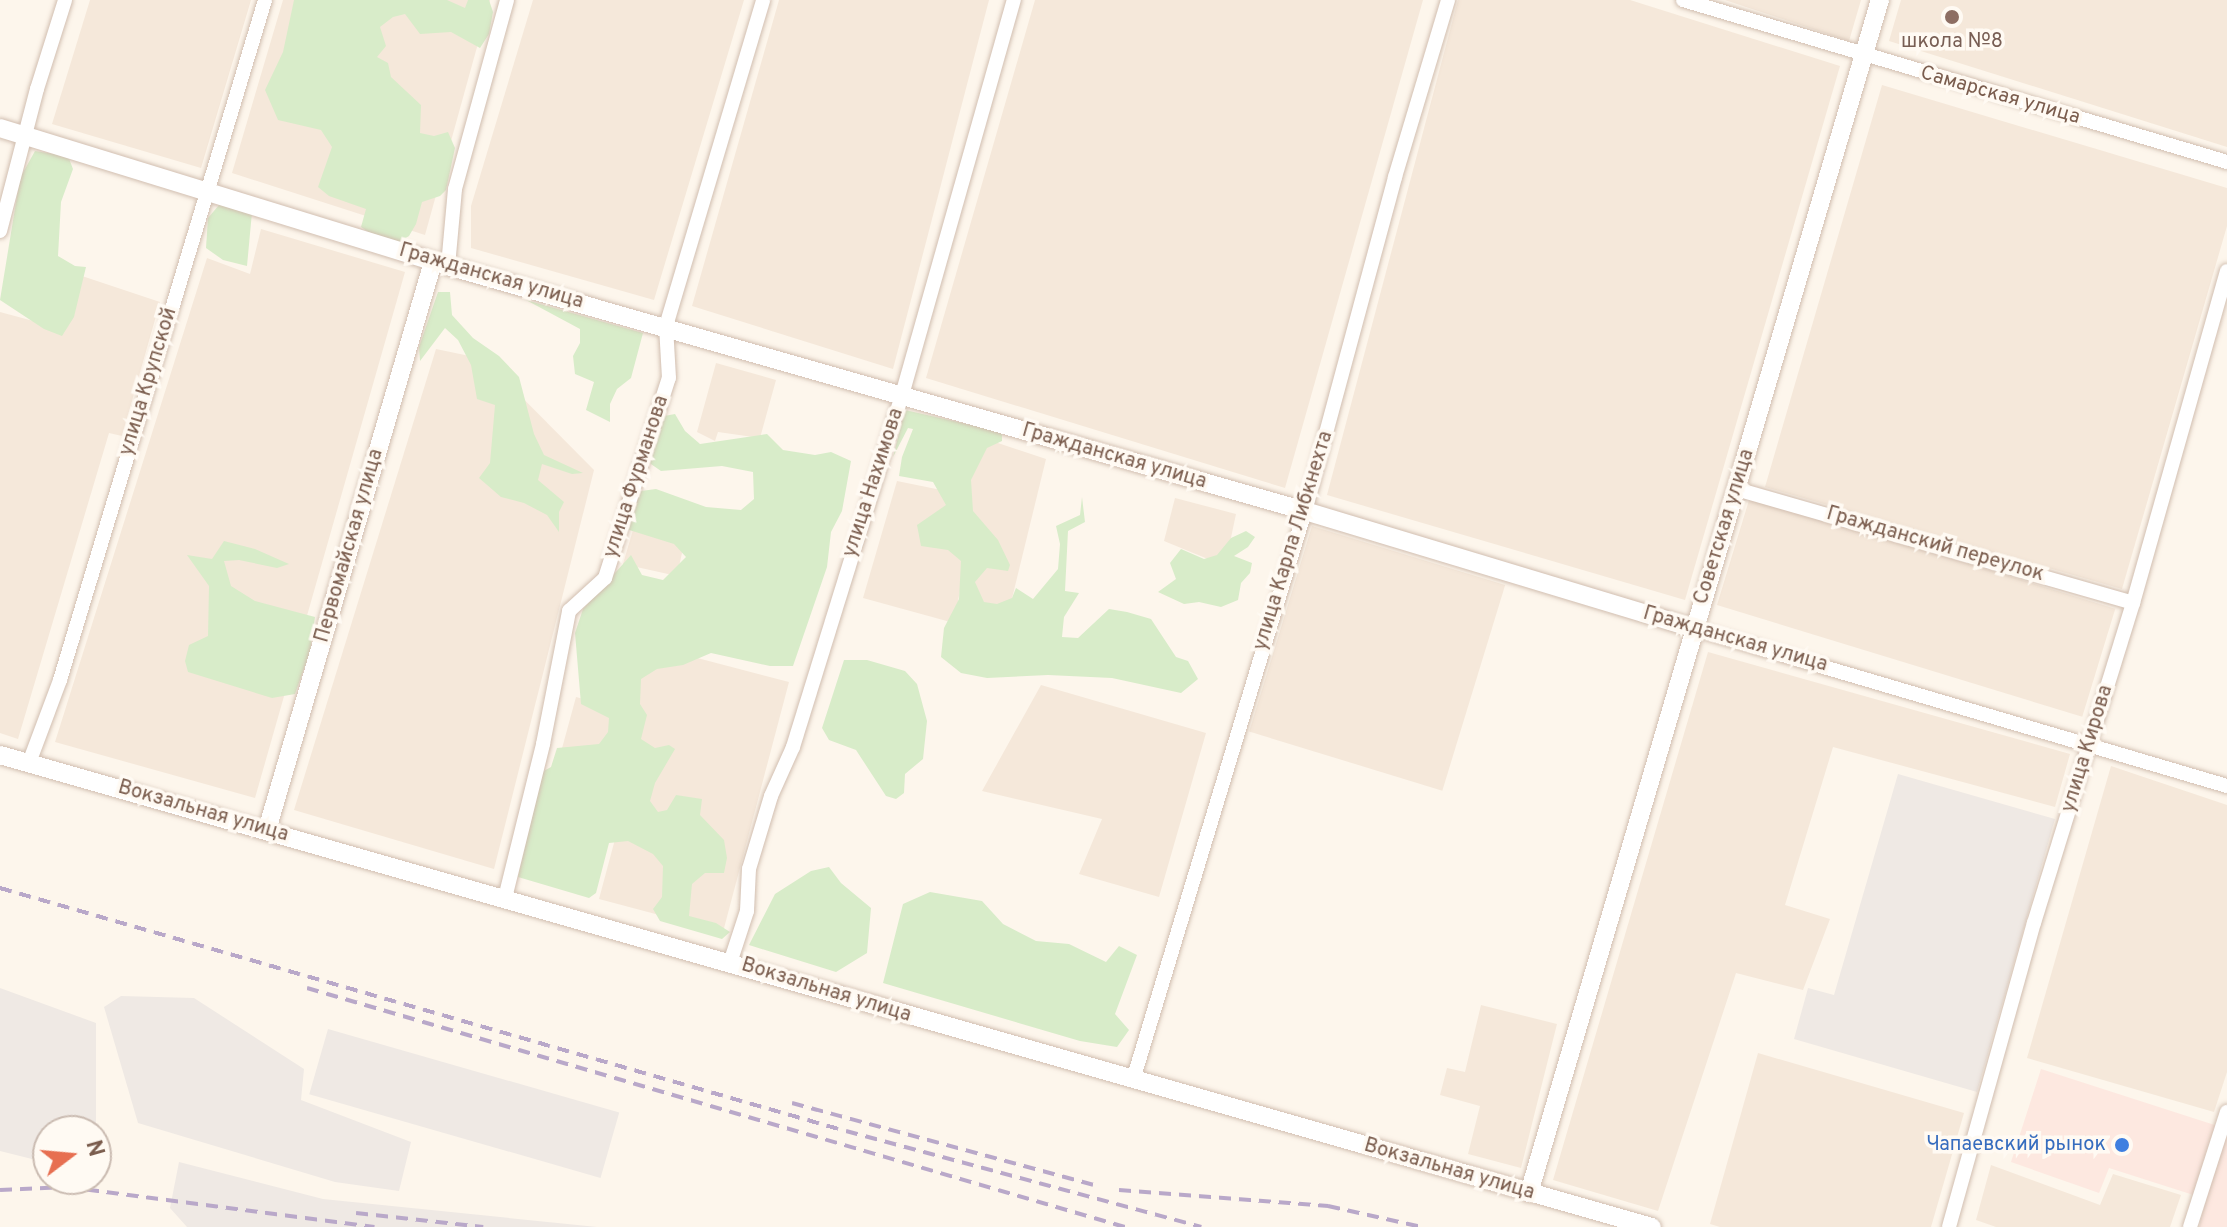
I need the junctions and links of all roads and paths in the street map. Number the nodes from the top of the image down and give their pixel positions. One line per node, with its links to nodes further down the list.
1 (65, 0): 11 (street)
2 (265, 0): 13 (street, улица Крупской)
3 (507, 0): 15 (street, Первомайская улица)
4 (763, 0): 17 (street, улица Фурманова)
5 (1014, 0): 18 (street, улица Нахимова)
6 (1448, 0): 20 (street, улица Карла Либкнехта)
7 (1683, 0): 9 (street, Самарская улица)
8 (1880, 0): 9 (street, Советская улица)
9 (1863, 56): 12 (street, Самарская улица); 19 (street, Советская улица)
10 (0, 128): 11 (street, Гражданская улица)
11 (26, 135): 13 (street, Гражданская улица); 14 (street)
12 (2227, 162)
13 (207, 190): 15 (street, Гражданская улица); 25 (street, улица Крупской)
14 (0, 231)
15 (440, 264): 17 (street, Гражданская улица); 27 (street, Первомайская улица)
16 (2227, 271): 21 (street, улица Кирова)
17 (666, 326): 18 (street, Гражданская улица); 28 (street, улица Фурманова)
18 (902, 395): 20 (street, Гражданская улица); 29 (street, улица Нахимова)
19 (1736, 489): 21 (street, Гражданский переулок); 22 (street, Советская улица)
20 (1305, 511): 22 (street, Гражданская улица); 30 (street, улица Карла Либкнехта)
21 (2133, 603): 23 (street, улица Кирова)
22 (1695, 629): 23 (street, Гражданская улица); 32 (street, Советская улица)
23 (2088, 745): 26 (street, Гражданская улица); 34 (street, улица Кирова)
24 (0, 755): 25 (street, Вокзальная улица)
25 (29, 763): 27 (street, Вокзальная улица)
26 (2227, 786)
27 (267, 830): 28 (street, Вокзальная улица)
28 (505, 898): 29 (street, Вокзальная улица)
29 (730, 963): 30 (street, Вокзальная улица)
30 (1133, 1080): 32 (street, Вокзальная улица)
31 (2227, 1112): 35 (street)
32 (1529, 1193): 33 (street, Вокзальная улица)
33 (1652, 1227)
34 (1949, 1227)
35 (2190, 1227)

